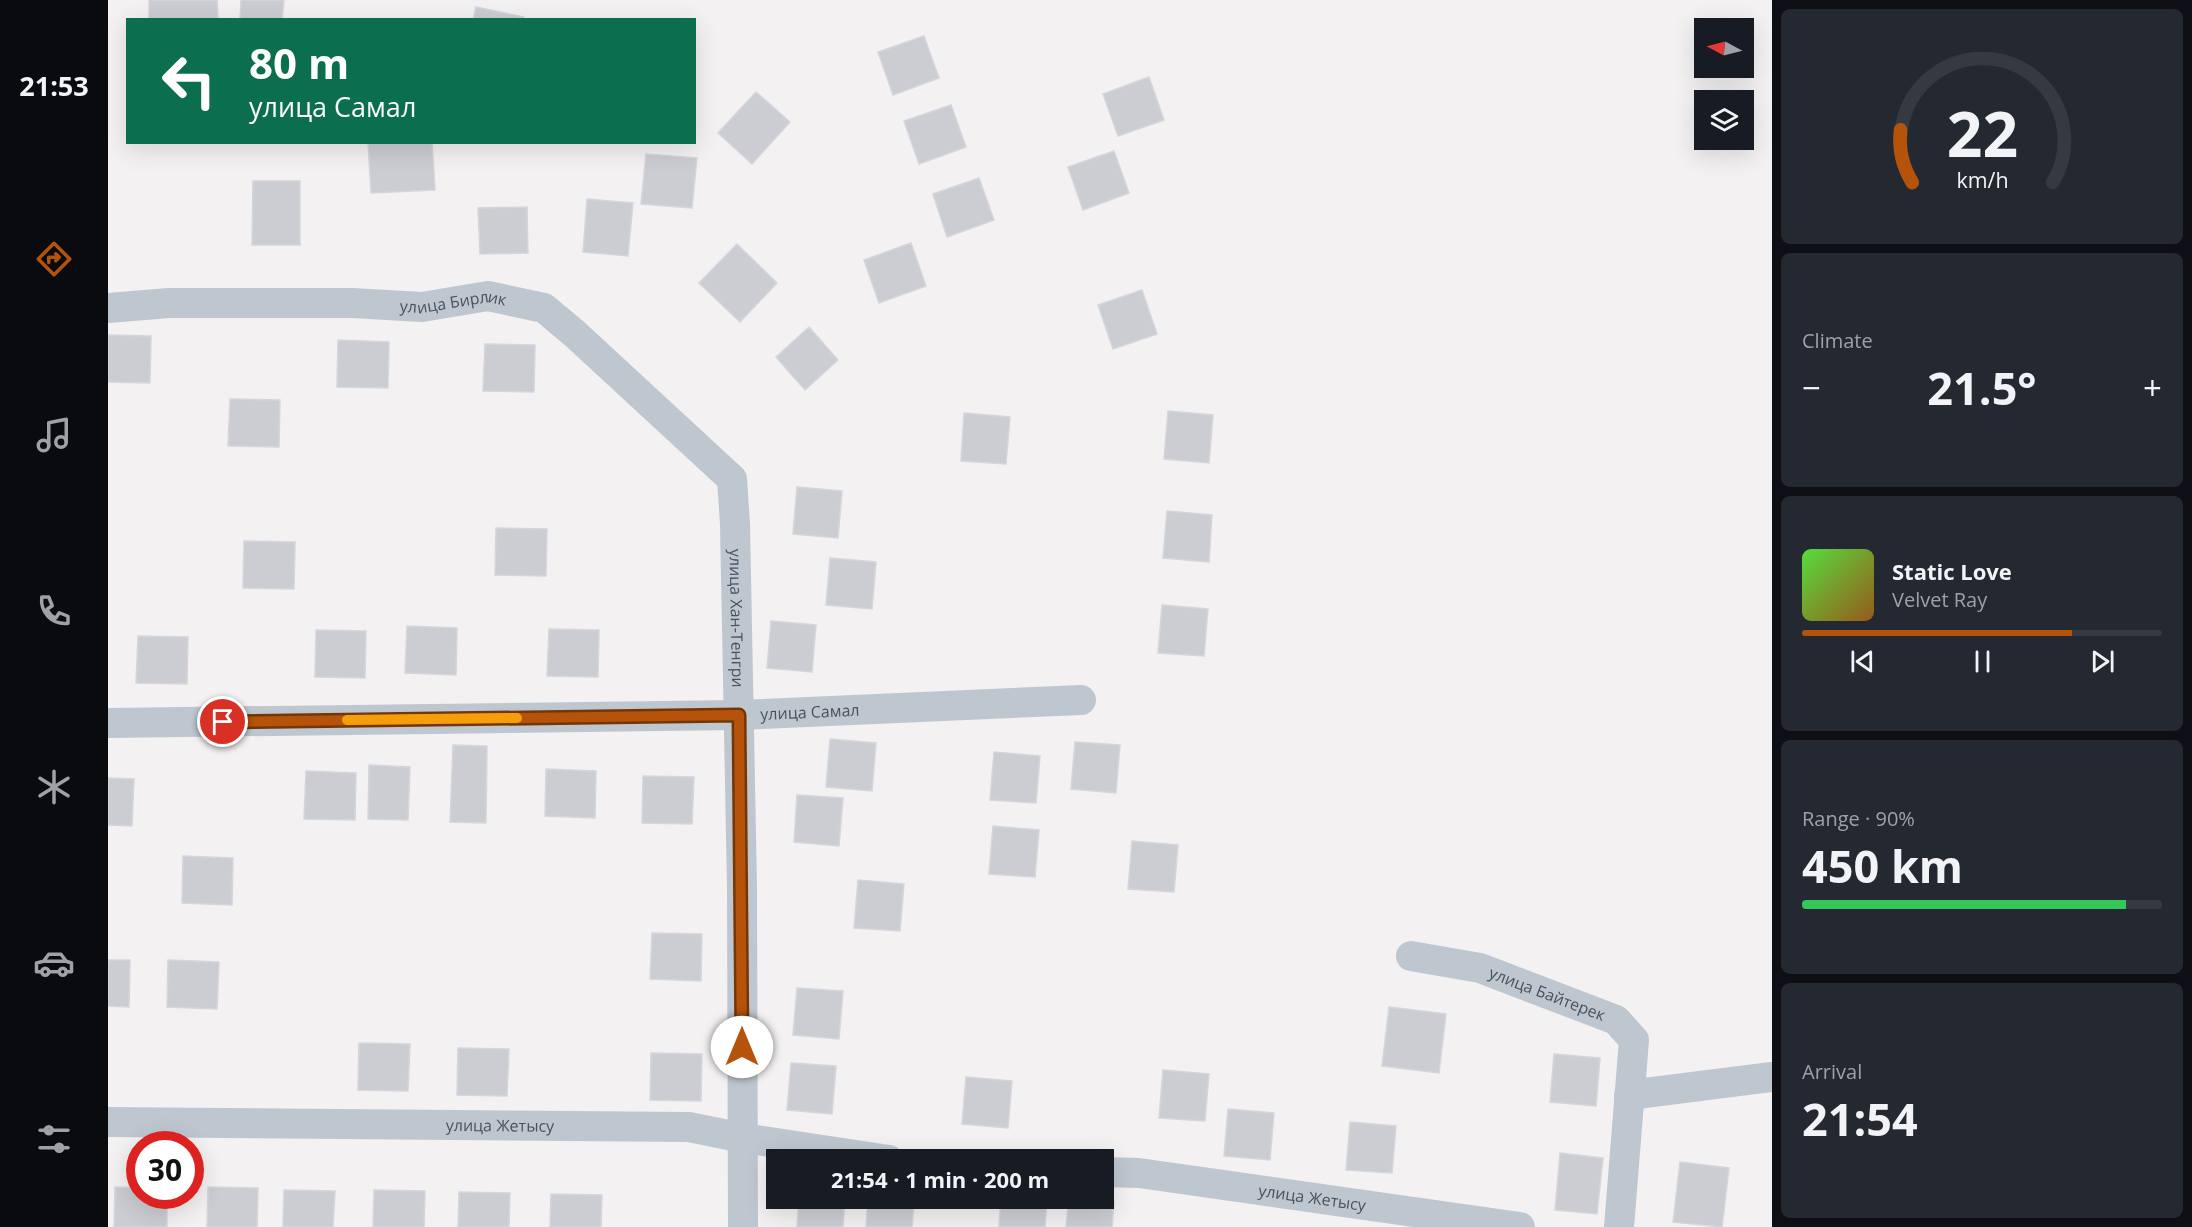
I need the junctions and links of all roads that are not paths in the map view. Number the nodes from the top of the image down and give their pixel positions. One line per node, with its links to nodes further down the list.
1 (108, 308): 2 (street, улица Бирлик)
2 (732, 479): 4 (street, улица Хан-Тенгри)
3 (1081, 700): 4 (street, улица Самал)
4 (739, 715): 5 (street, улица Самал); 10 (street, улица Хан-Тенгри)
5 (108, 723)
6 (1411, 956): 8 (street, улица Байтерек)
7 (1772, 1077): 8 (street)
8 (1629, 1095): 15 (street, улица Байтерек)
9 (108, 1122): 10 (street, улица Жетысу)
10 (742, 1138): 11 (street, улица Жетысу); 13 (street, улица Хан-Тенгри)
11 (816, 1149)
12 (1114, 1172): 14 (street, улица Жетысу)
13 (743, 1227)
14 (1520, 1227)
15 (1619, 1227)

